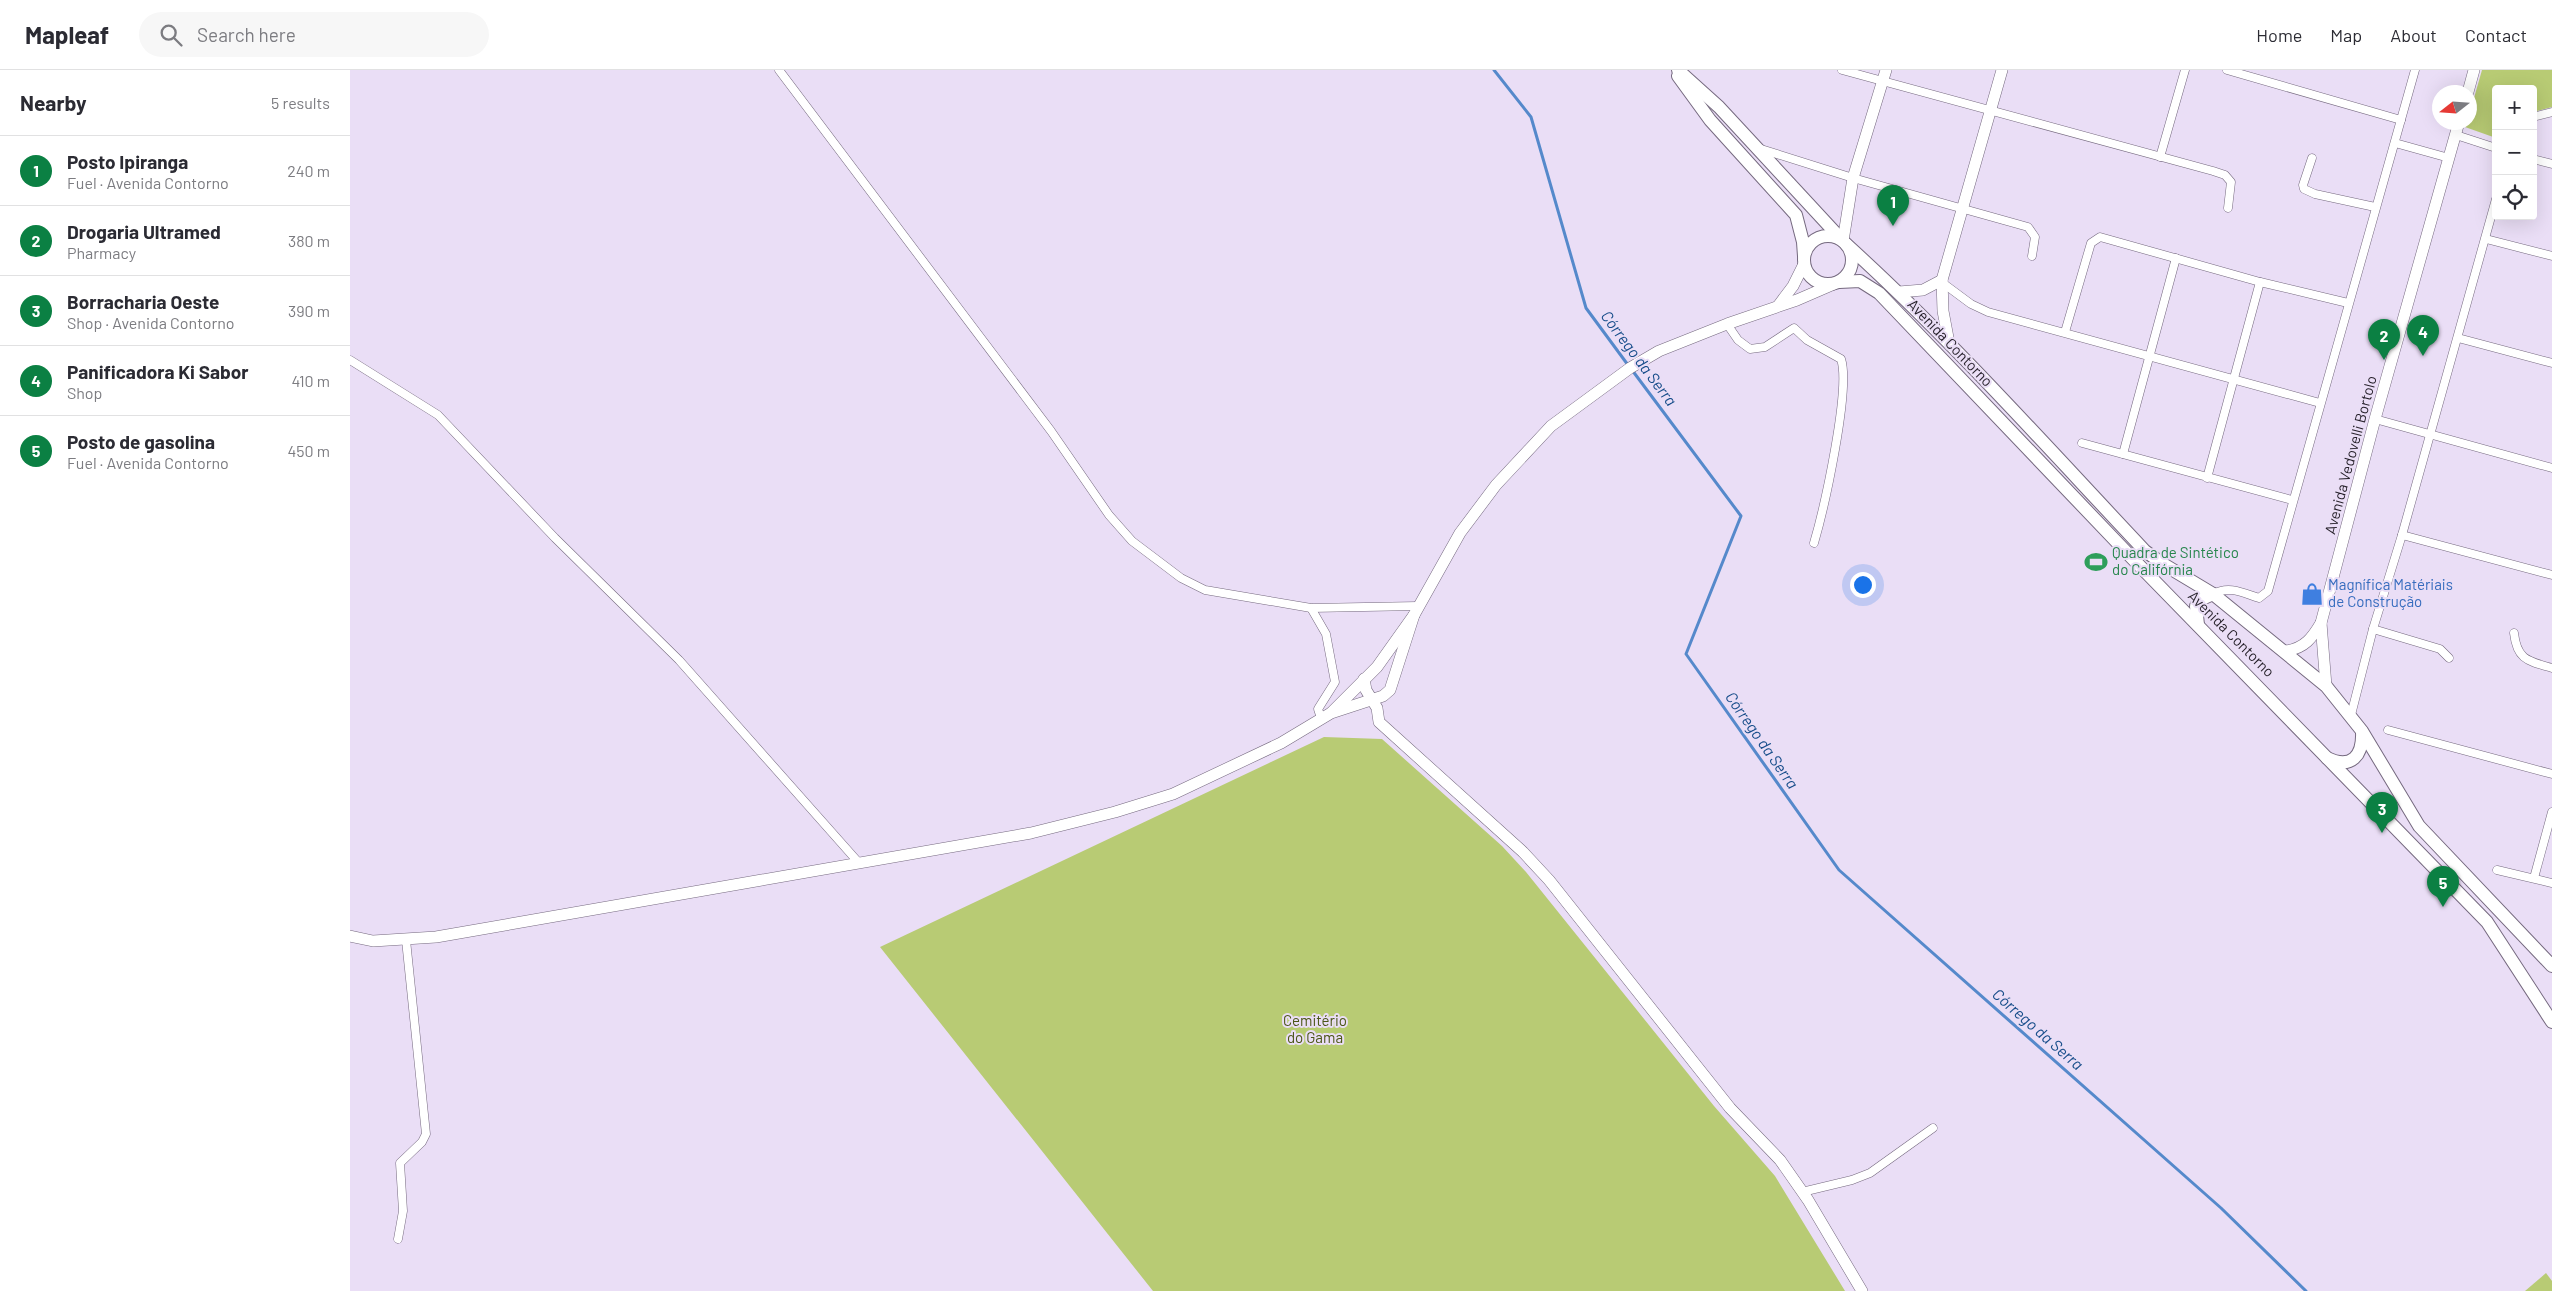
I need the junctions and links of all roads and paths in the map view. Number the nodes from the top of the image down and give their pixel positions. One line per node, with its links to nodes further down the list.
1 (779, 70): 63 (street)
2 (1674, 70): 36 (main road)
3 (1678, 70): 19 (main road, Avenida Contorno)
4 (1842, 70): 10 (street)
5 (2002, 70): 12 (street)
6 (2185, 70): 21 (street)
7 (2227, 70): 15 (street)
8 (2415, 70): 15 (street)
9 (2474, 70): 11 (street)
10 (1884, 76): 12 (street); 26 (street)
11 (2470, 85)
12 (1991, 112): 21 (street); 29 (street)
13 (2552, 112): 14 (street)
14 (2537, 116)
15 (2401, 120): 18 (street)
16 (2458, 130): 17 (street, Avenida Vedovelli Bortolo)
17 (2456, 135): 20 (street); 23 (street, Avenida Vedovelli Bortolo)
18 (2395, 143): 23 (street); 27 (street)
19 (1756, 147): 26 (street); 32 (main road, Avenida Contorno)
20 (2492, 147)
21 (2160, 157): 28 (street)
22 (2312, 158): 27 (street)
23 (2449, 158): 52 (street, Avenida Vedovelli Bortolo)
24 (2537, 160): 25 (street)
25 (2552, 164)
26 (1852, 178): 29 (street); 32 (street)
27 (2376, 207): 41 (street)
28 (2228, 208)
29 (1962, 209): 33 (street); 37 (street)
30 (2492, 215): 31 (street)
31 (2486, 239): 34 (street); 45 (street)
32 (1845, 242): 36 (main road); 39 (main road); 40 (main road, Avenida Contorno)
33 (2032, 256)
34 (2552, 256)
35 (2176, 258): 38 (street); 44 (street); 47 (street)
36 (1804, 260): 39 (main road); 42 (street)
37 (1941, 281): 40 (street); 44 (street); 46 (street)
38 (2260, 282): 41 (street); 50 (street)
39 (1836, 283): 42 (street); 66 (main road, Avenida Contorno)
40 (1899, 292): 46 (main road, Avenida Contorno)
41 (2348, 303): 51 (street)
42 (1778, 306): 43 (street)
43 (1727, 324): 60 (street); 64 (street)
44 (2065, 332): 47 (street)
45 (2458, 338): 49 (street); 53 (street)
46 (1950, 343): 62 (main road, Avenida Contorno)
47 (2150, 357): 50 (street); 55 (street)
48 (350, 360): 86 (street)
49 (2552, 363)
50 (2233, 381): 51 (street); 57 (street)
51 (2320, 404): 58 (street)
52 (2375, 419): 53 (street); 65 (street, Avenida Vedovelli Bortolo)
53 (2430, 435): 56 (street); 59 (street)
54 (2082, 443): 55 (street)
55 (2123, 454): 57 (street)
56 (2552, 468)
57 (2207, 478): 58 (street)
58 (2292, 500): 62 (street)
59 (2402, 535): 61 (street); 67 (street)
60 (1814, 543)
61 (2552, 575)
62 (2213, 594): 66 (main road); 69 (main road, Avenida Contorno)
63 (1311, 608): 64 (street); 77 (street)
64 (1416, 611): 71 (street); 74 (street)
65 (2321, 623): 69 (street, Avenida Vedovelli Bortolo); 75 (street, Avenida Vedovelli Bortolo)
66 (2198, 625): 81 (main road, Avenida Contorno)
67 (2373, 629): 70 (street); 78 (street)
68 (2514, 633): 72 (street)
69 (2286, 651): 75 (main road, Avenida Contorno)
70 (2449, 658)
71 (1377, 667): 73 (street); 74 (street)
72 (2552, 668)
73 (1364, 679): 76 (street); 77 (street)
74 (1392, 681): 76 (street)
75 (2326, 686): 78 (main road, Avenida Contorno)
76 (1374, 700): 77 (street); 97 (street)
77 (1326, 715): 86 (street)
78 (2351, 715): 80 (main road, Avenida Contorno)
79 (2388, 730): 82 (street)
80 (2362, 731): 81 (main road); 85 (main road, Avenida Contorno)
81 (2325, 757): 84 (main road, Avenida Contorno)
82 (2552, 774)
83 (2552, 812): 88 (street)
84 (2424, 856): 85 (main road); 90 (main road, Avenida Contorno)
85 (2450, 858): 91 (main road, Avenida Contorno)
86 (859, 863): 93 (street)
87 (2497, 870): 88 (street)
88 (2534, 878): 89 (street)
89 (2552, 883)
90 (2492, 927): 91 (main road); 95 (main road, Avenida Contorno)
91 (2518, 930): 94 (main road, Avenida Contorno)
92 (350, 936): 93 (street)
93 (406, 940): 98 (street)
94 (2552, 966)
95 (2552, 1022)
96 (1933, 1128): 97 (street)
97 (1802, 1192): 99 (street)
98 (398, 1239)
99 (1862, 1291)

